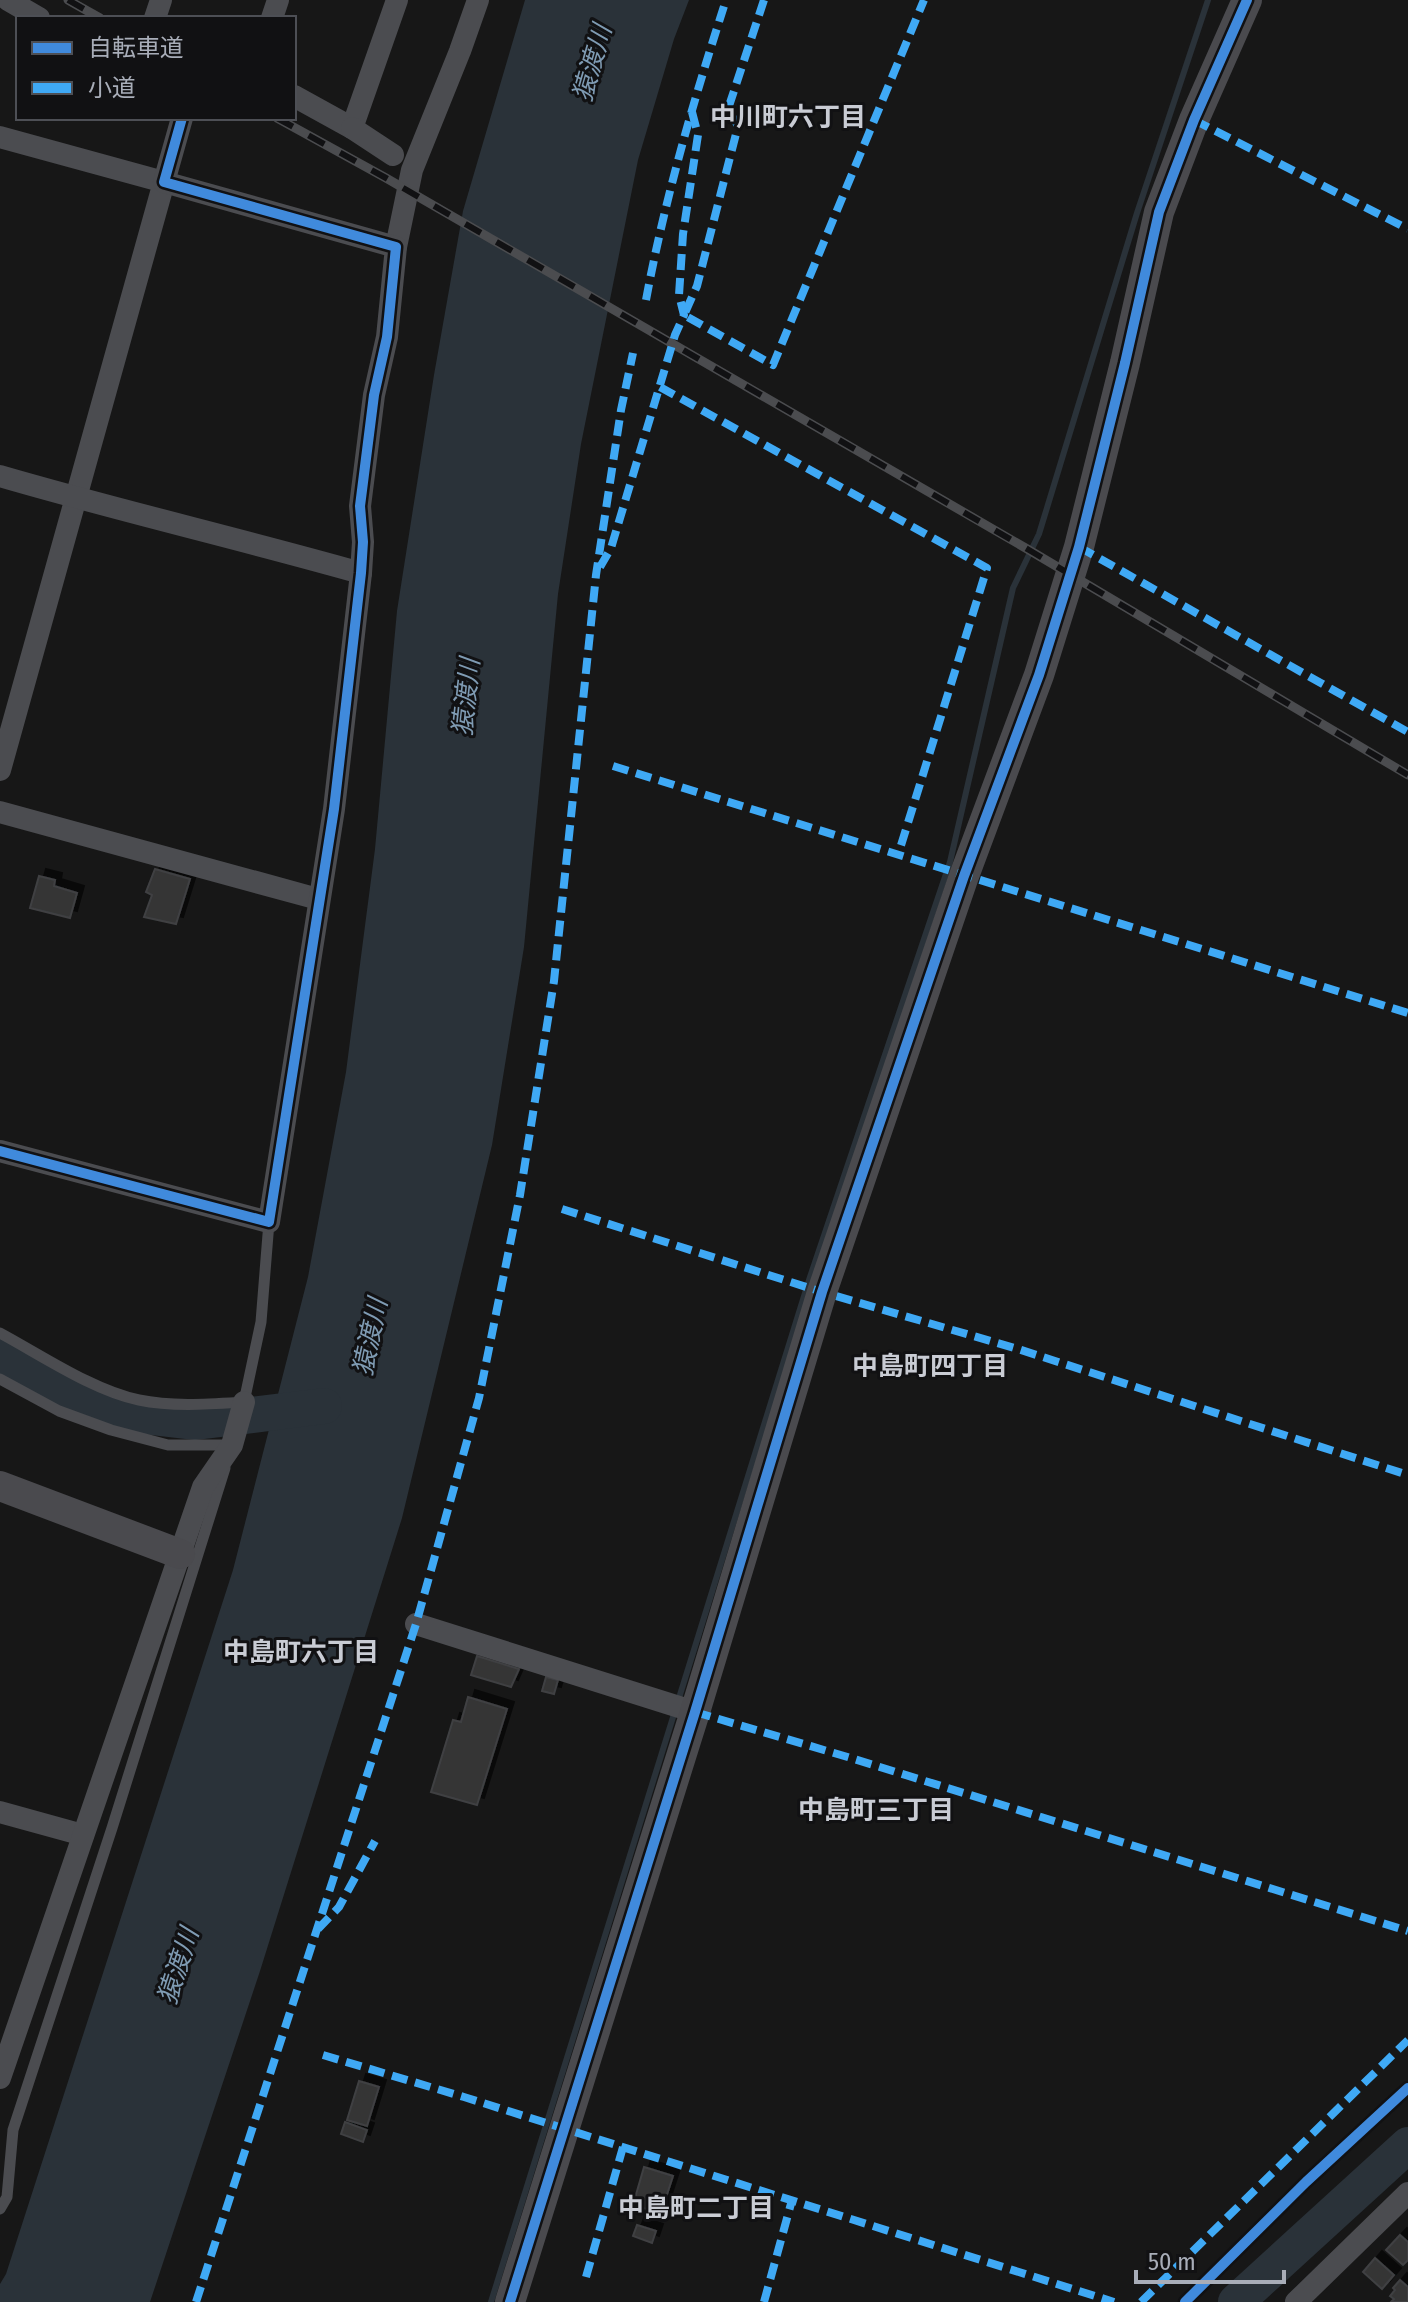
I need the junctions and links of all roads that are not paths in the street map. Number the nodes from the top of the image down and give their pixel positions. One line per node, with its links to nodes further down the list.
1 (8, 0): 5 (street)
2 (397, 0): 8 (street)
3 (478, 0): 12 (street)
4 (1247, 0): 28 (street)
5 (36, 16)
6 (296, 97): 8 (street)
7 (181, 120): 11 (street)
8 (352, 128): 10 (street)
9 (0, 137): 11 (street)
10 (393, 155)
11 (164, 182): 12 (street); 14 (street)
12 (396, 247): 15 (street)
13 (0, 476): 14 (street)
14 (76, 498): 15 (street); 16 (street)
15 (361, 573): 18 (street)
16 (0, 770)
17 (0, 812): 18 (street)
18 (318, 899): 20 (street)
19 (0, 1151): 20 (street)
20 (269, 1222): 23 (lane)
21 (0, 1333): 23 (lane)
22 (0, 1379): 24 (lane)
23 (244, 1402): 24 (street)
24 (232, 1445): 26 (street); 33 (lane)
25 (0, 1486): 26 (street)
26 (180, 1554): 30 (street)
27 (416, 1624): 28 (street)
28 (692, 1711): 34 (street)
29 (0, 1812): 30 (street)
30 (83, 1835): 31 (street)
31 (0, 2078)
32 (1408, 2193): 35 (street)
33 (0, 2209)
34 (510, 2302)
35 (1296, 2302)

